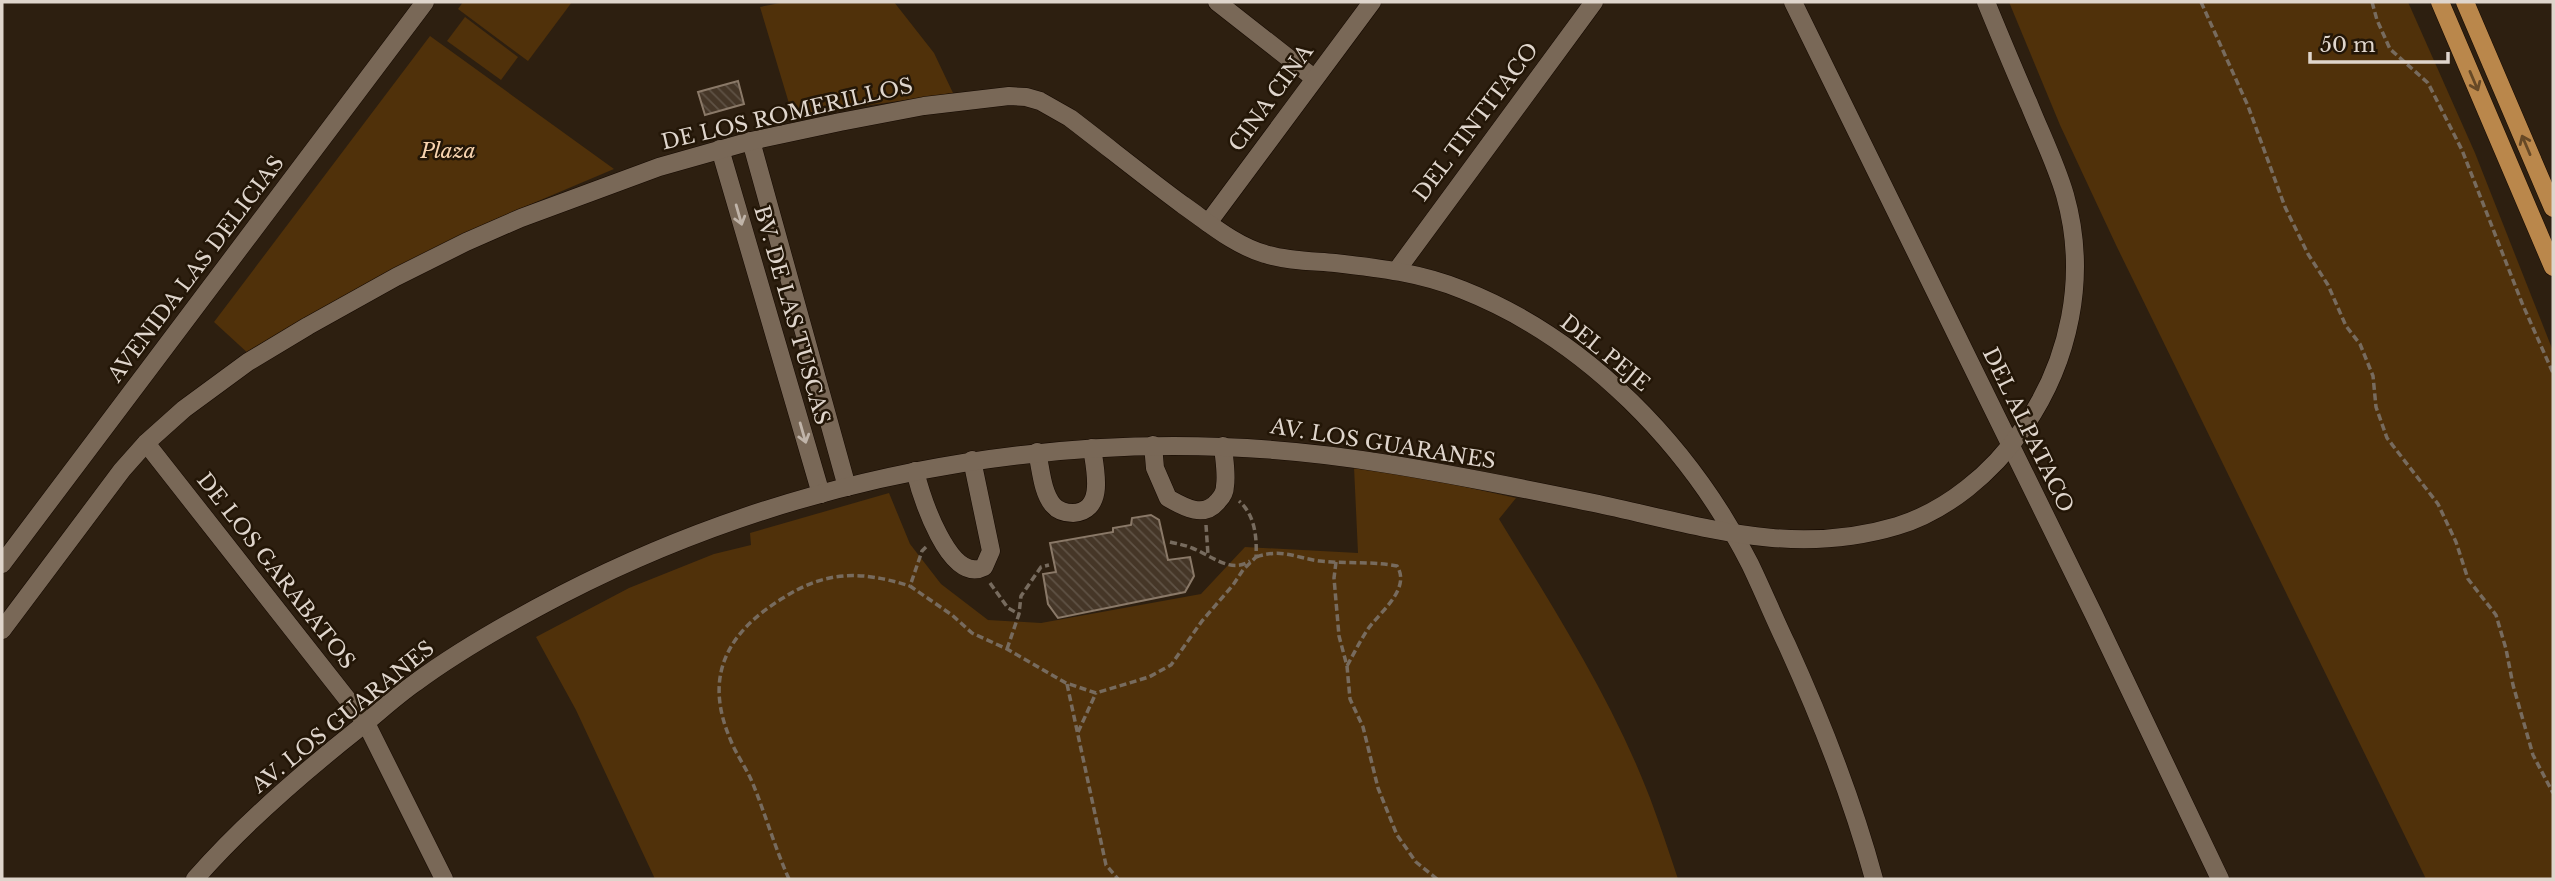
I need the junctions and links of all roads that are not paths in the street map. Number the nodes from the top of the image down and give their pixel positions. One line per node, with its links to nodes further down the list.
1 (425, 2): 28 (street, AVENIDA LAS DELICIAS)
2 (1217, 2): 9 (street)
3 (1372, 2): 9 (street, CINA CINA)
4 (1594, 2): 16 (street, DEL TINTITACO)
5 (1793, 2): 20 (street, DEL ALPATACO)
6 (1986, 2): 20 (street, AV. LOS GUARANES)
7 (2440, 2): 15 (main road, one-way to 15)
8 (2465, 2): 13 (main road, one-way to 8)
9 (1314, 78): 14 (street, CINA CINA)
10 (1070, 118): 11 (street, DE LOS ROMERILLOS); 14 (street, DEL PEJE)
11 (751, 141): 12 (street, DE LOS ROMERILLOS); 25 (street, BV. DE LAS TUSCAS)
12 (720, 149): 17 (street, DE LOS ROMERILLOS); 26 (street, BV. DE LAS TUSCAS, one-way to 26)
13 (2553, 208)
14 (1208, 223): 16 (street, DEL PEJE)
15 (2553, 267)
16 (1396, 270): 27 (street, DEL PEJE)
17 (146, 443): 29 (street, DE LOS ROMERILLOS); 30 (street, DE LOS GARABATOS)
18 (1153, 445): 19 (street, AV. LOS GUARANES); 19 (street); 21 (street, AV. LOS GUARANES)
19 (1223, 446): 27 (street, AV. LOS GUARANES)
20 (2010, 446): 27 (street, AV. LOS GUARANES); 34 (street, DEL ALPATACO)
21 (1092, 448): 22 (street, AV. LOS GUARANES); 22 (street)
22 (1037, 452): 23 (street, AV. LOS GUARANES)
23 (972, 460): 24 (street, AV. LOS GUARANES); 24 (street)
24 (915, 471): 25 (street, AV. LOS GUARANES)
25 (847, 487): 26 (street, AV. LOS GUARANES)
26 (821, 494): 30 (street, AV. LOS GUARANES)
27 (1732, 533): 33 (street, DEL PEJE)
28 (2, 564)
29 (2, 630)
30 (366, 723): 31 (street, AV. LOS GUARANES); 32 (street, DE LOS GARABATOS)
31 (195, 879)
32 (444, 879)
33 (1874, 879)
34 (2220, 879)

